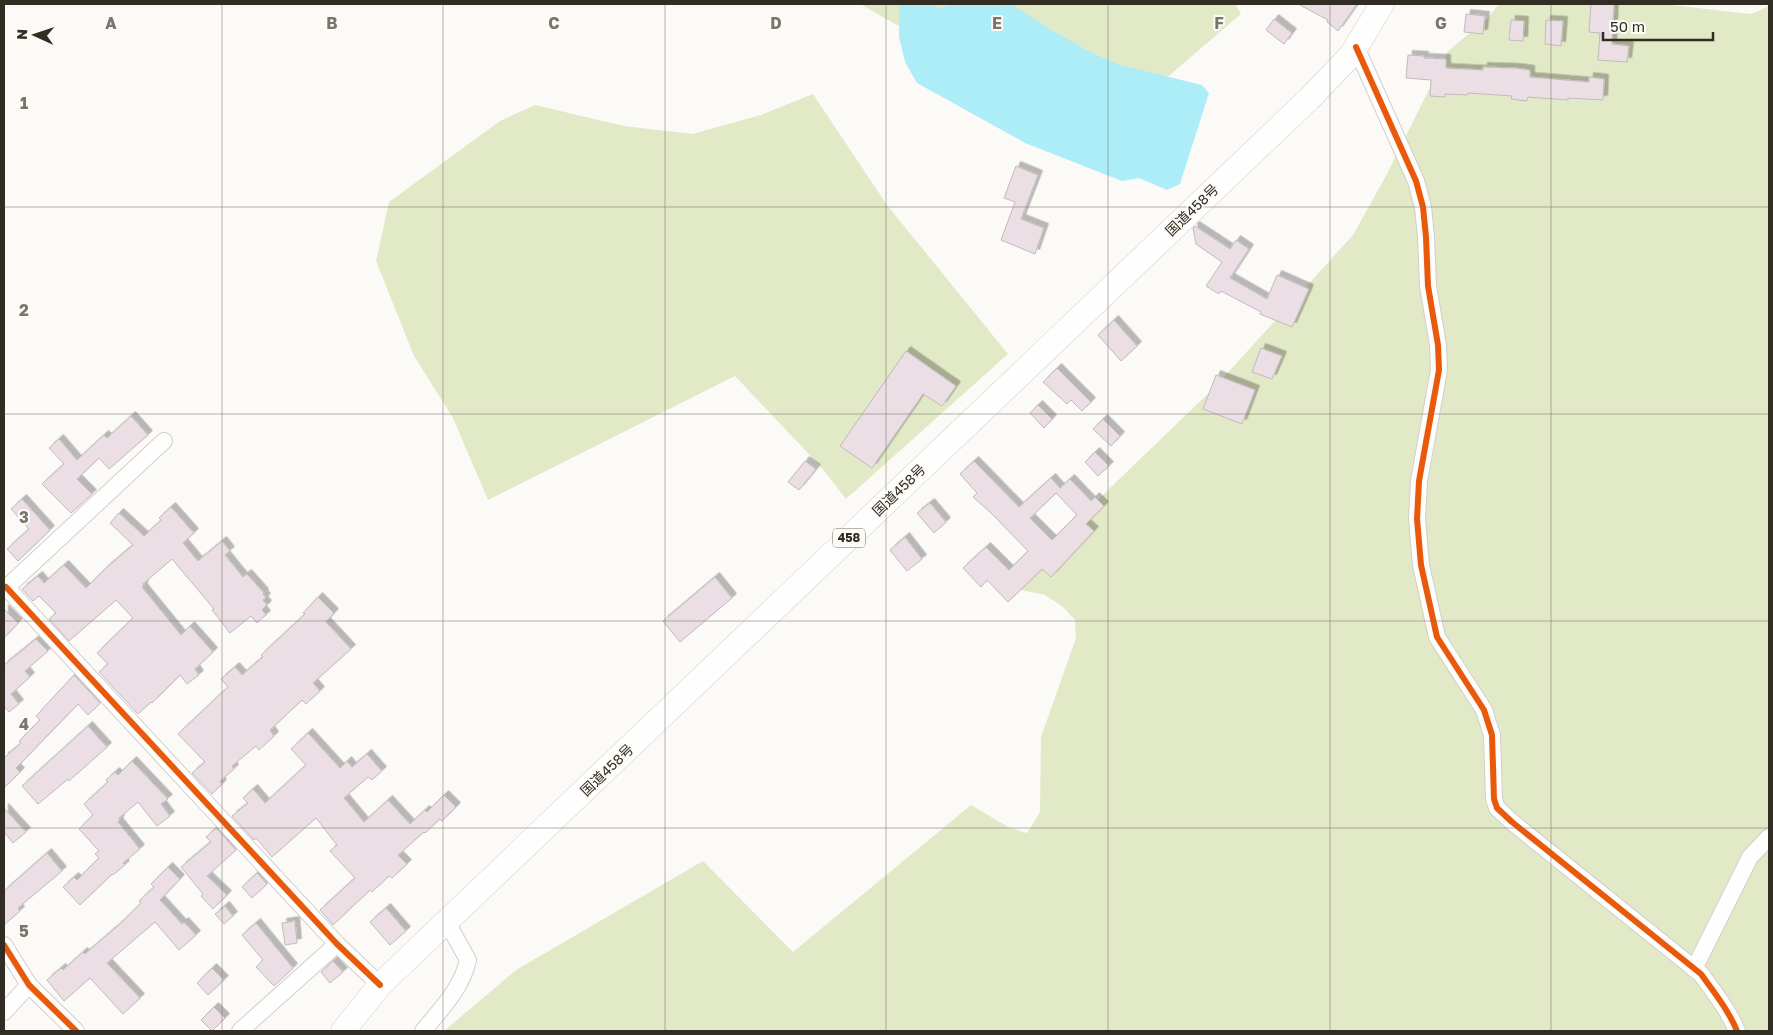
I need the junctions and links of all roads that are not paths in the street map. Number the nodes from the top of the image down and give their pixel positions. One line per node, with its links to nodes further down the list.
1 (1382, 4): 2 (highway, 国道458号 / 458)
2 (1356, 47): 6 (highway, 国道458号 / 458); 9 (street)
3 (164, 441): 4 (street)
4 (5, 589): 7 (street)
5 (1769, 837): 9 (street)
6 (447, 922): 11 (highway, 国道458号 / 458); 16 (street)
7 (338, 944): 11 (street); 14 (street)
8 (4, 945): 10 (street)
9 (1694, 969): 17 (street)
10 (29, 985): 12 (street); 13 (street)
11 (380, 986): 15 (highway, 国道458号 / 458)
12 (4, 1012)
13 (76, 1031)
14 (240, 1031)
15 (343, 1031)
16 (424, 1031)
17 (1737, 1031)

